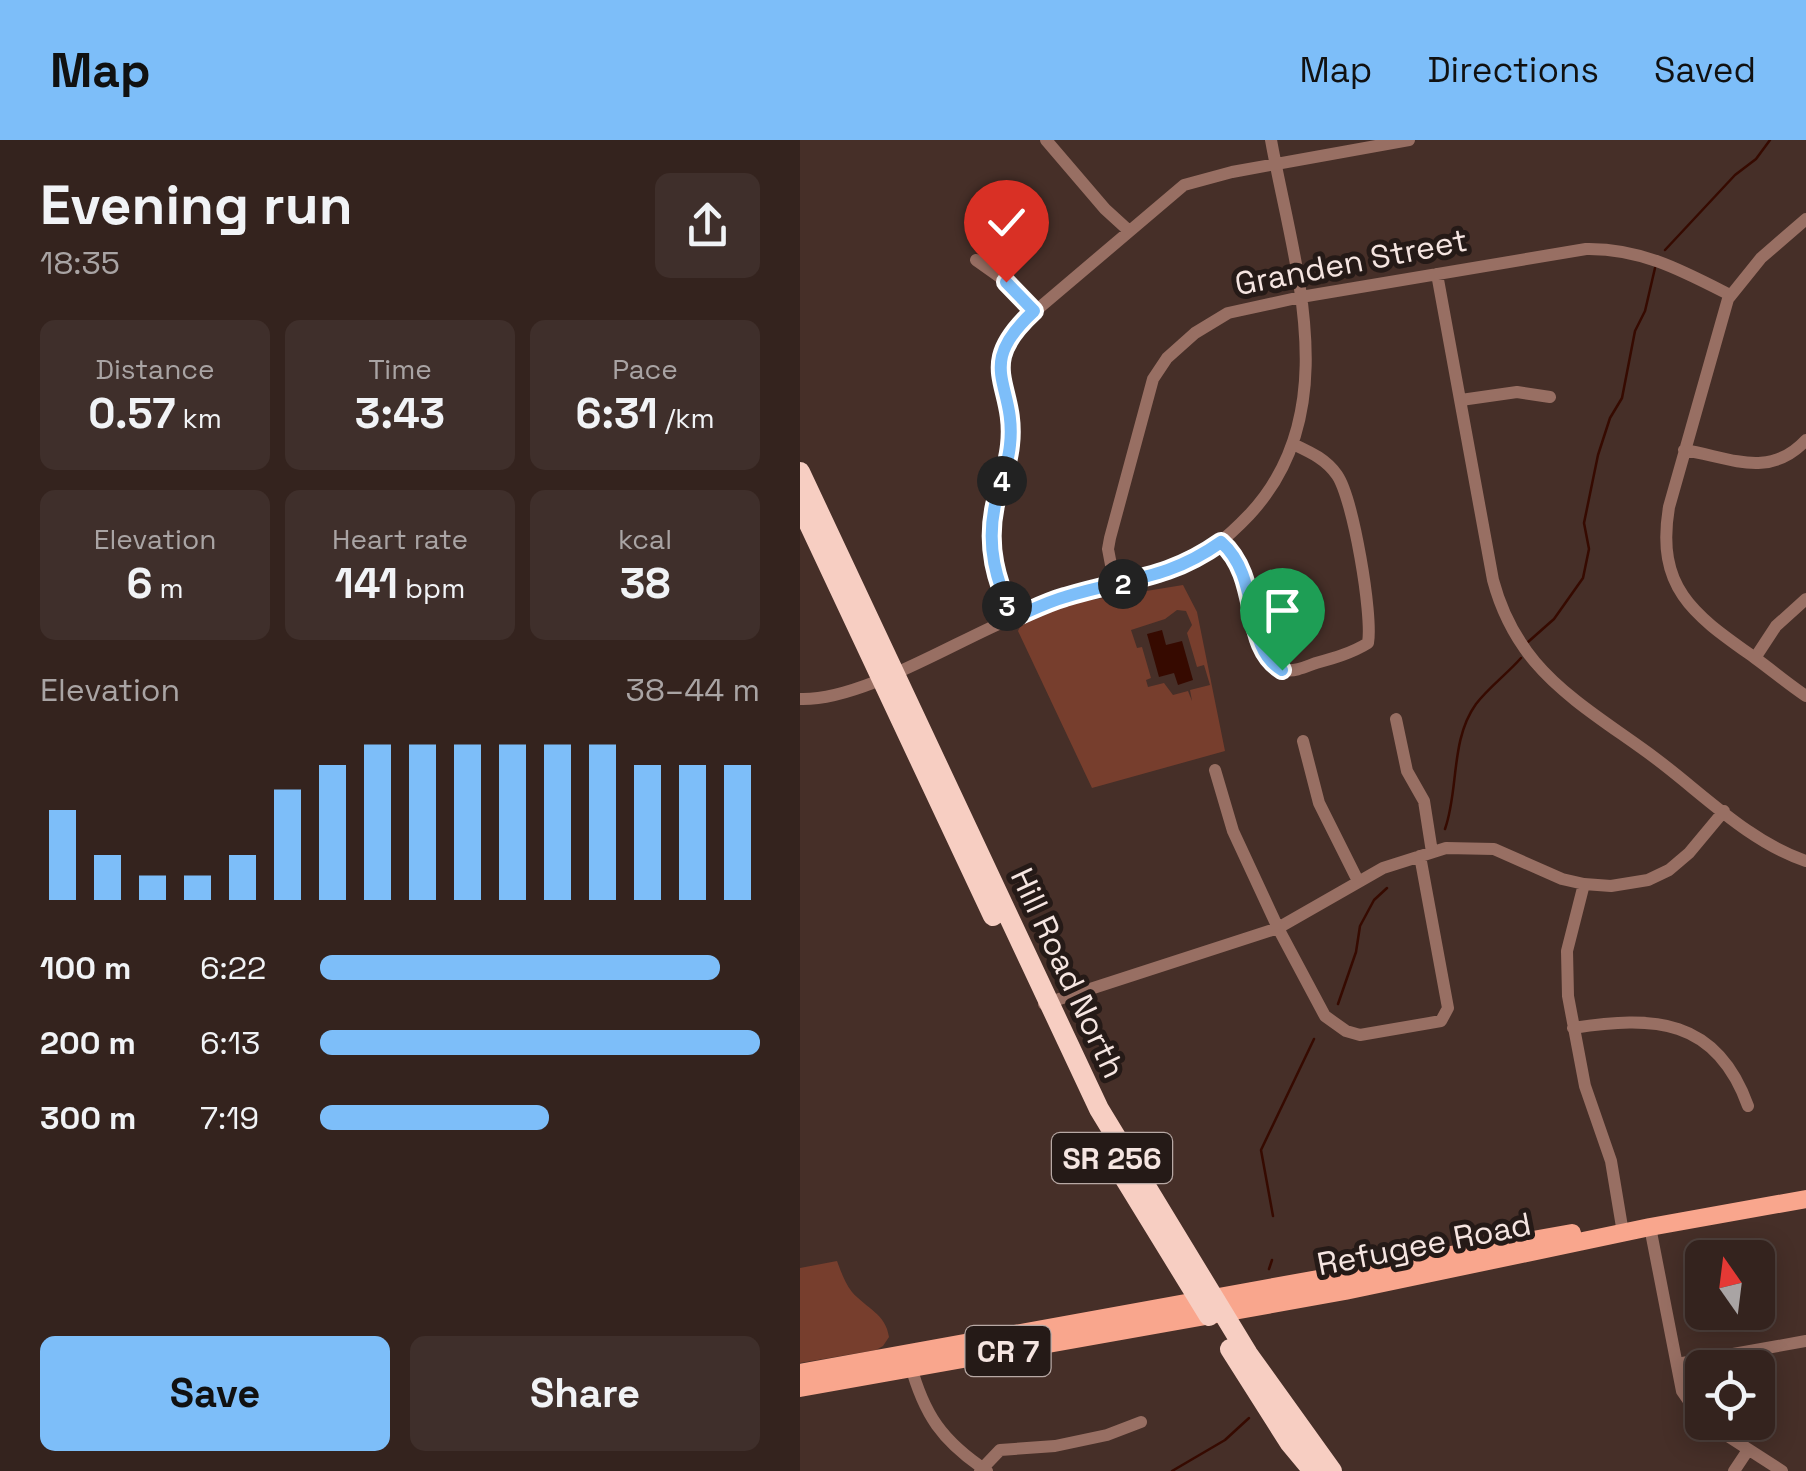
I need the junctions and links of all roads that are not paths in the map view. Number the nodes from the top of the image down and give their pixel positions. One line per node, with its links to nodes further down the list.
1 (1046, 140): 6 (street)
2 (1272, 140): 4 (street)
3 (1408, 140): 4 (street)
4 (1276, 164): 6 (street); 10 (street)
5 (1806, 219): 9 (street)
6 (1128, 230): 11 (street)
7 (976, 260): 11 (street)
8 (1437, 274): 9 (street, Granden Street); 10 (street, Granden Street); 13 (street)
9 (1730, 295): 16 (street)
10 (1300, 297): 15 (street); 20 (street, Granden Street)
11 (1034, 311): 22 (street)
12 (1550, 397): 13 (street)
13 (1461, 400): 30 (street)
14 (1806, 440): 16 (street)
15 (1293, 444): 19 (street); 19 (street)
16 (1684, 450): 23 (street)
17 (800, 472): 24 (highway, Hill Road North / SR 256)
18 (800, 504): 24 (highway, Hill Road North / SR 256)
19 (1221, 542): 20 (street)
20 (1115, 586): 22 (street)
21 (1806, 599): 23 (street)
22 (1013, 618): 24 (street)
23 (1755, 658): 25 (street)
24 (887, 675): 26 (street); 36 (highway, Hill Road North / SR 256); 42 (highway, Hill Road North / SR 256)
25 (1806, 696)
26 (800, 699)
27 (1396, 718): 31 (street)
28 (1303, 741): 33 (street)
29 (1215, 770): 35 (street)
30 (1724, 811): 32 (street); 34 (street)
31 (1426, 854): 33 (street); 34 (street); 35 (street)
32 (1806, 861)
33 (1358, 882): 35 (street)
34 (1584, 884): 37 (street)
35 (1278, 928): 36 (street)
36 (1045, 1004): 42 (highway, Hill Road North / SR 256)
37 (1574, 1028): 38 (street); 41 (street)
38 (1748, 1106)
39 (1806, 1199): 40 (main road, Refugee Road / CR 7)
40 (1650, 1226): 41 (main road, Refugee Road / CR 7); 44 (street)
41 (1622, 1230): 42 (main road, Refugee Road / CR 7); 42 (main road, Refugee Road)
42 (1211, 1305): 45 (main road, Refugee Road / CR 7); 46 (main road, Refugee Road / CR 7); 53 (highway, Hill Road North / SR 256); 54 (highway, Hill Road North / SR 256)
43 (1806, 1341): 44 (street)
44 (1677, 1364): 48 (street)
45 (911, 1366): 47 (main road, Refugee Road / CR 7); 52 (street)
46 (800, 1372)
47 (800, 1388)
48 (1685, 1395)
49 (1141, 1422): 52 (street)
50 (1733, 1440): 51 (street)
51 (1748, 1450): 55 (street); 56 (street)
52 (983, 1470)
53 (1313, 1471)
54 (1332, 1471)
55 (1734, 1471)
56 (1782, 1471)

